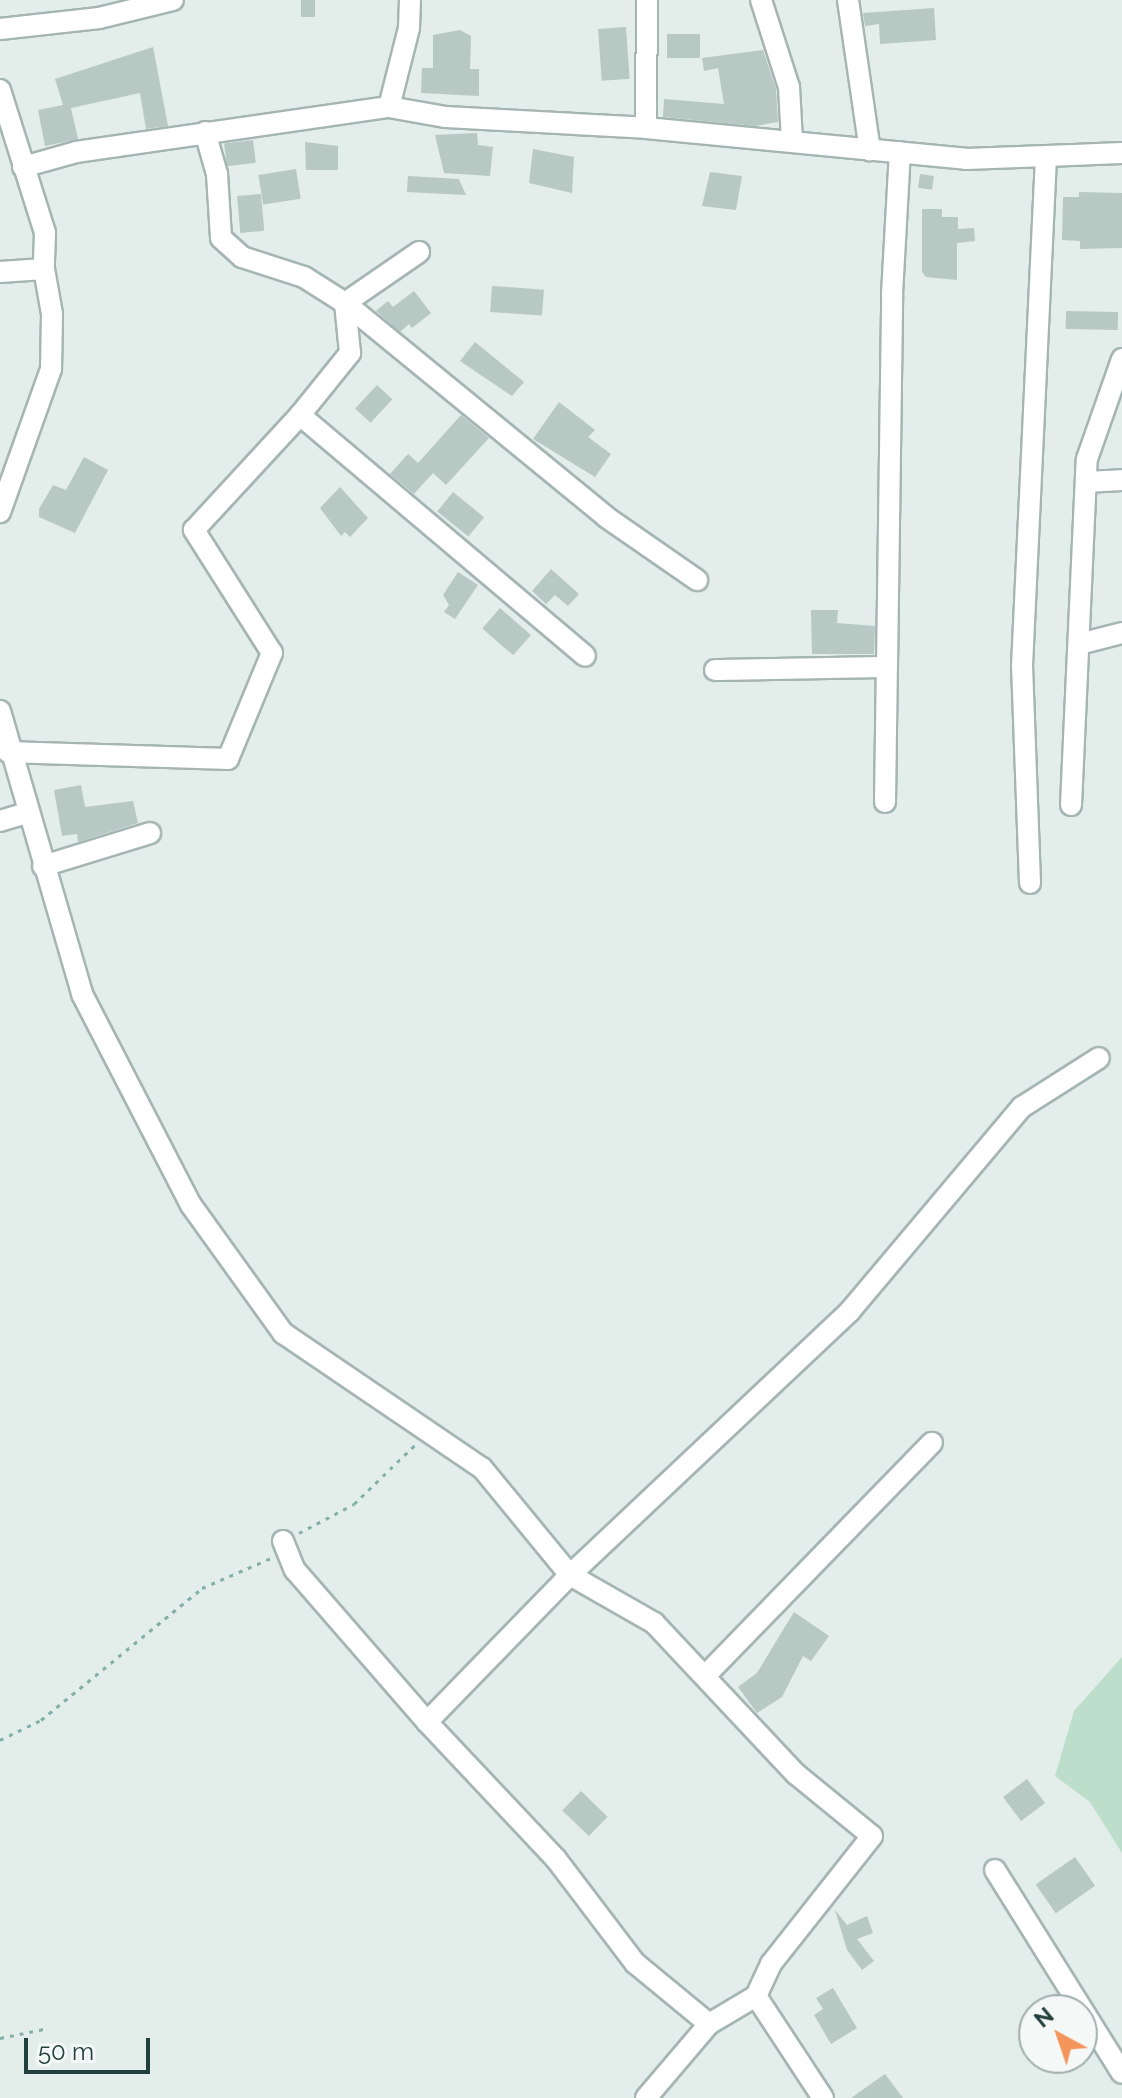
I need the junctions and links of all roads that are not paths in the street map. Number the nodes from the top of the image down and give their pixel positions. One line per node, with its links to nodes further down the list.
1 (173, 0): 6 (street)
2 (410, 0): 8 (street)
3 (647, 0): 9 (street)
4 (761, 0): 11 (street)
5 (848, 0): 12 (street)
6 (0, 29)
7 (0, 90): 16 (street)
8 (389, 107): 9 (street); 10 (street)
9 (646, 128): 11 (street)
10 (205, 132): 16 (street); 20 (street)
11 (792, 140): 12 (street)
12 (870, 150): 13 (street)
13 (900, 152): 15 (street); 30 (street)
14 (1122, 153): 15 (street)
15 (1046, 157): 40 (street)
16 (23, 167): 18 (street)
17 (419, 252): 20 (street)
18 (44, 269): 19 (street); 25 (street)
19 (0, 272)
20 (345, 303): 22 (street); 26 (street)
21 (1122, 359): 24 (street)
22 (300, 415): 29 (street); 33 (street)
23 (1122, 480): 24 (street)
24 (1086, 482): 28 (street)
25 (0, 512)
26 (697, 580)
27 (1122, 633): 28 (street)
28 (1079, 644): 35 (street)
29 (585, 656)
30 (887, 667): 31 (street); 34 (street)
31 (715, 670)
32 (0, 711): 33 (street)
33 (8, 752): 36 (street)
34 (885, 802)
35 (1071, 805)
36 (27, 813): 37 (street); 39 (street)
37 (0, 821)
38 (150, 833): 39 (street)
39 (43, 866): 44 (street)
40 (1030, 883)
41 (1099, 1058): 44 (street)
42 (932, 1443): 45 (street)
43 (283, 1541): 46 (street)
44 (570, 1575): 45 (street); 46 (street)
45 (706, 1675): 48 (street)
46 (427, 1722): 49 (street)
47 (995, 1870): 50 (street)
48 (756, 1996): 49 (street); 52 (street)
49 (709, 2024): 51 (street)
50 (1122, 2073)
51 (646, 2098)
52 (823, 2098)

